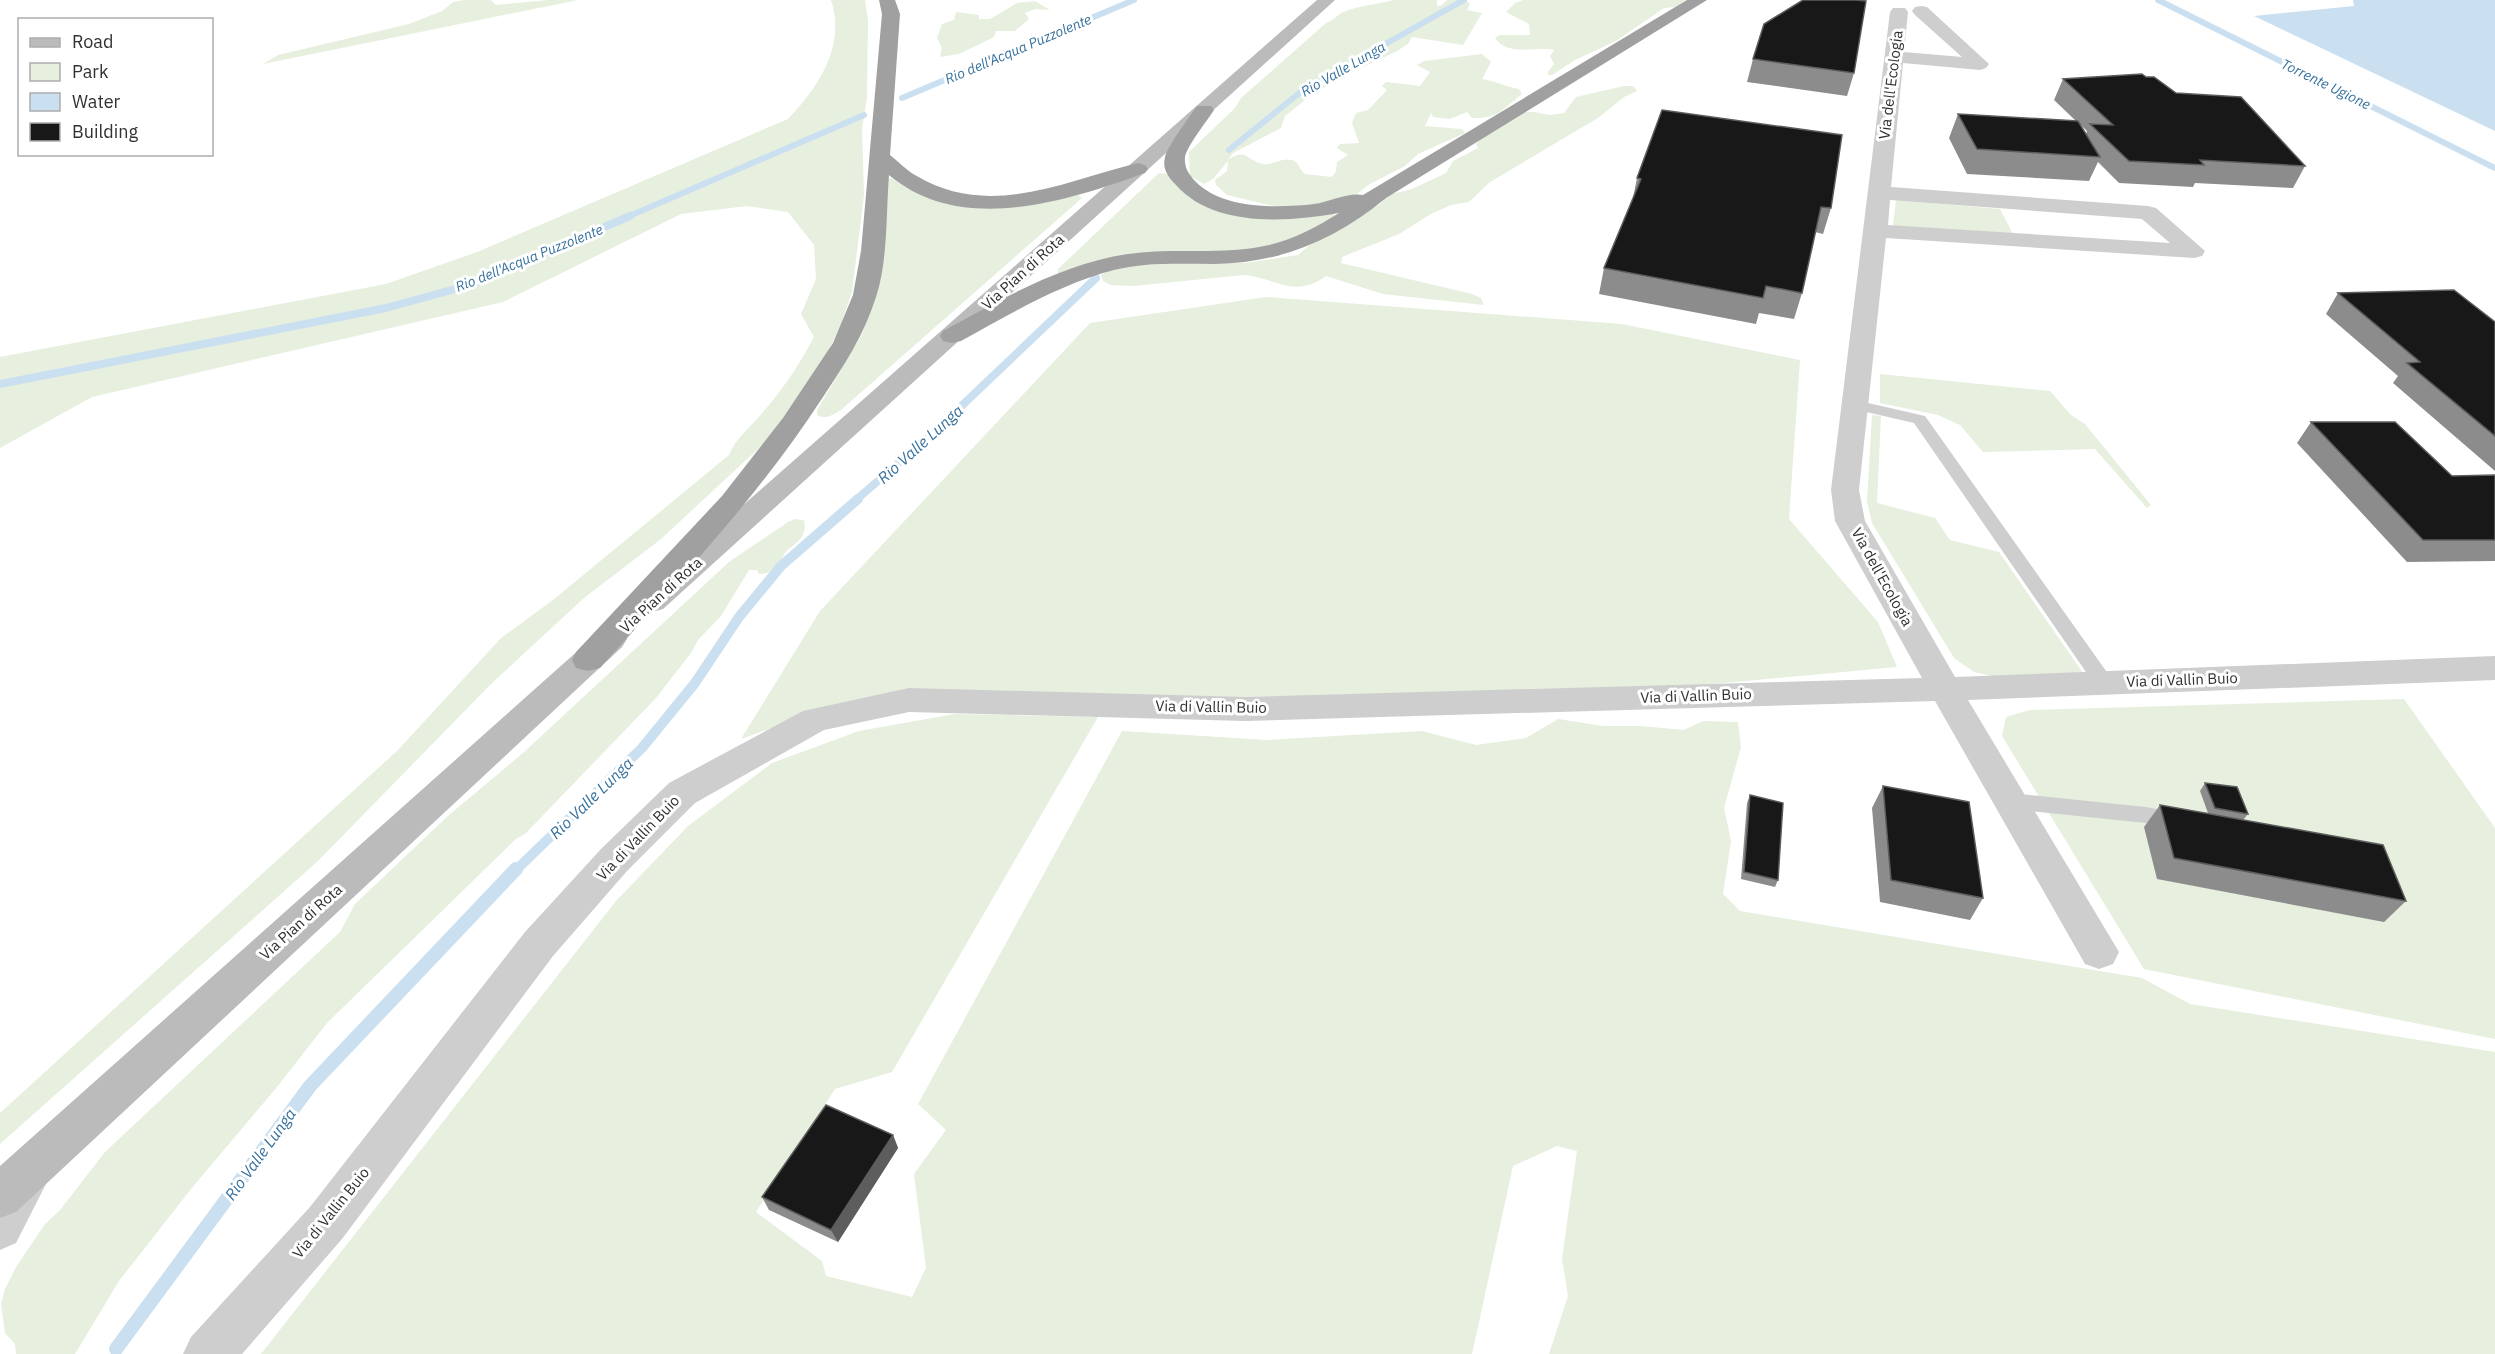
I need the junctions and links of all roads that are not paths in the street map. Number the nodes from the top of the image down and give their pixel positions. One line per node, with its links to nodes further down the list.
1 (1326, 0): 5 (main road, Via Pian di Rota)
2 (1699, 0): 8 (highway)
3 (892, 5): 6 (highway)
4 (1894, 57): 4 (street, Via dell'Ecologia); 9 (street, Via dell'Ecologia)
5 (1204, 110): 7 (main road, Via Pian di Rota); 8 (highway)
6 (879, 156): 7 (highway); 13 (highway)
7 (1138, 169): 11 (main road, Via Pian di Rota)
8 (1378, 193): 11 (highway)
9 (1879, 193): 10 (street, Via dell'Ecologia); 10 (street)
10 (1876, 231): 12 (street, Via dell'Ecologia)
11 (952, 336): 13 (main road, Via Pian di Rota)
12 (1855, 405): 15 (lane); 16 (street, Via dell'Ecologia)
13 (588, 660): 20 (main road, Via Pian di Rota)
14 (2495, 668): 15 (street, Via di Vallin Buio)
15 (2104, 683): 16 (street, Via di Vallin Buio)
16 (1945, 689): 17 (street, Via dell'Ecologia); 23 (street, Via di Vallin Buio)
17 (2010, 801): 18 (lane); 19 (street, Via dell'Ecologia)
18 (2193, 823)
19 (2099, 952)
20 (34, 1165): 21 (main road, Via Pian di Rota); 22 (street)
21 (0, 1196)
22 (0, 1227)
23 (208, 1354)

